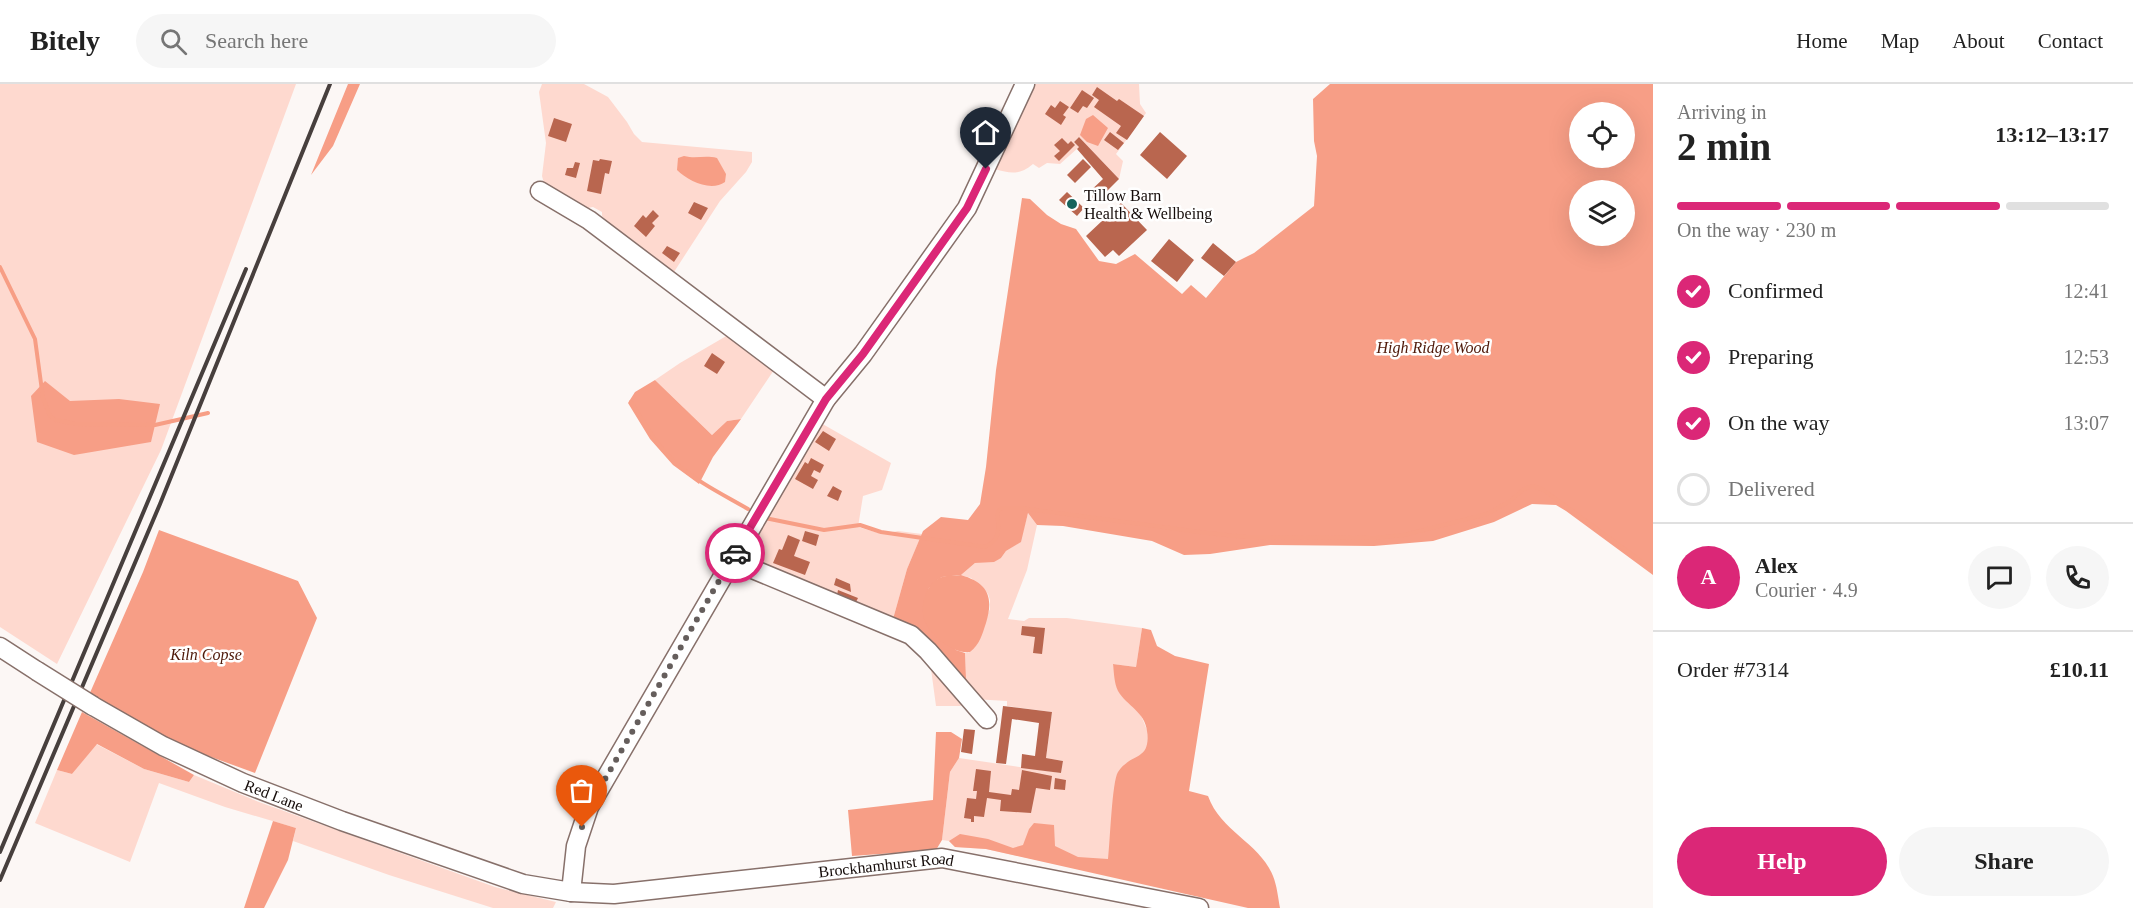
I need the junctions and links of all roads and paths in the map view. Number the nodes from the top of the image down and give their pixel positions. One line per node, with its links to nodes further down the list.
1 (1025, 84): 3 (street)
2 (540, 191): 3 (street)
3 (826, 399): 4 (street)
4 (731, 560): 6 (street); 7 (street)
5 (0, 647): 7 (street, Red Lane, bridge)
6 (987, 719)
7 (572, 892): 8 (street, Brockhamhurst Road)
8 (1199, 908)

